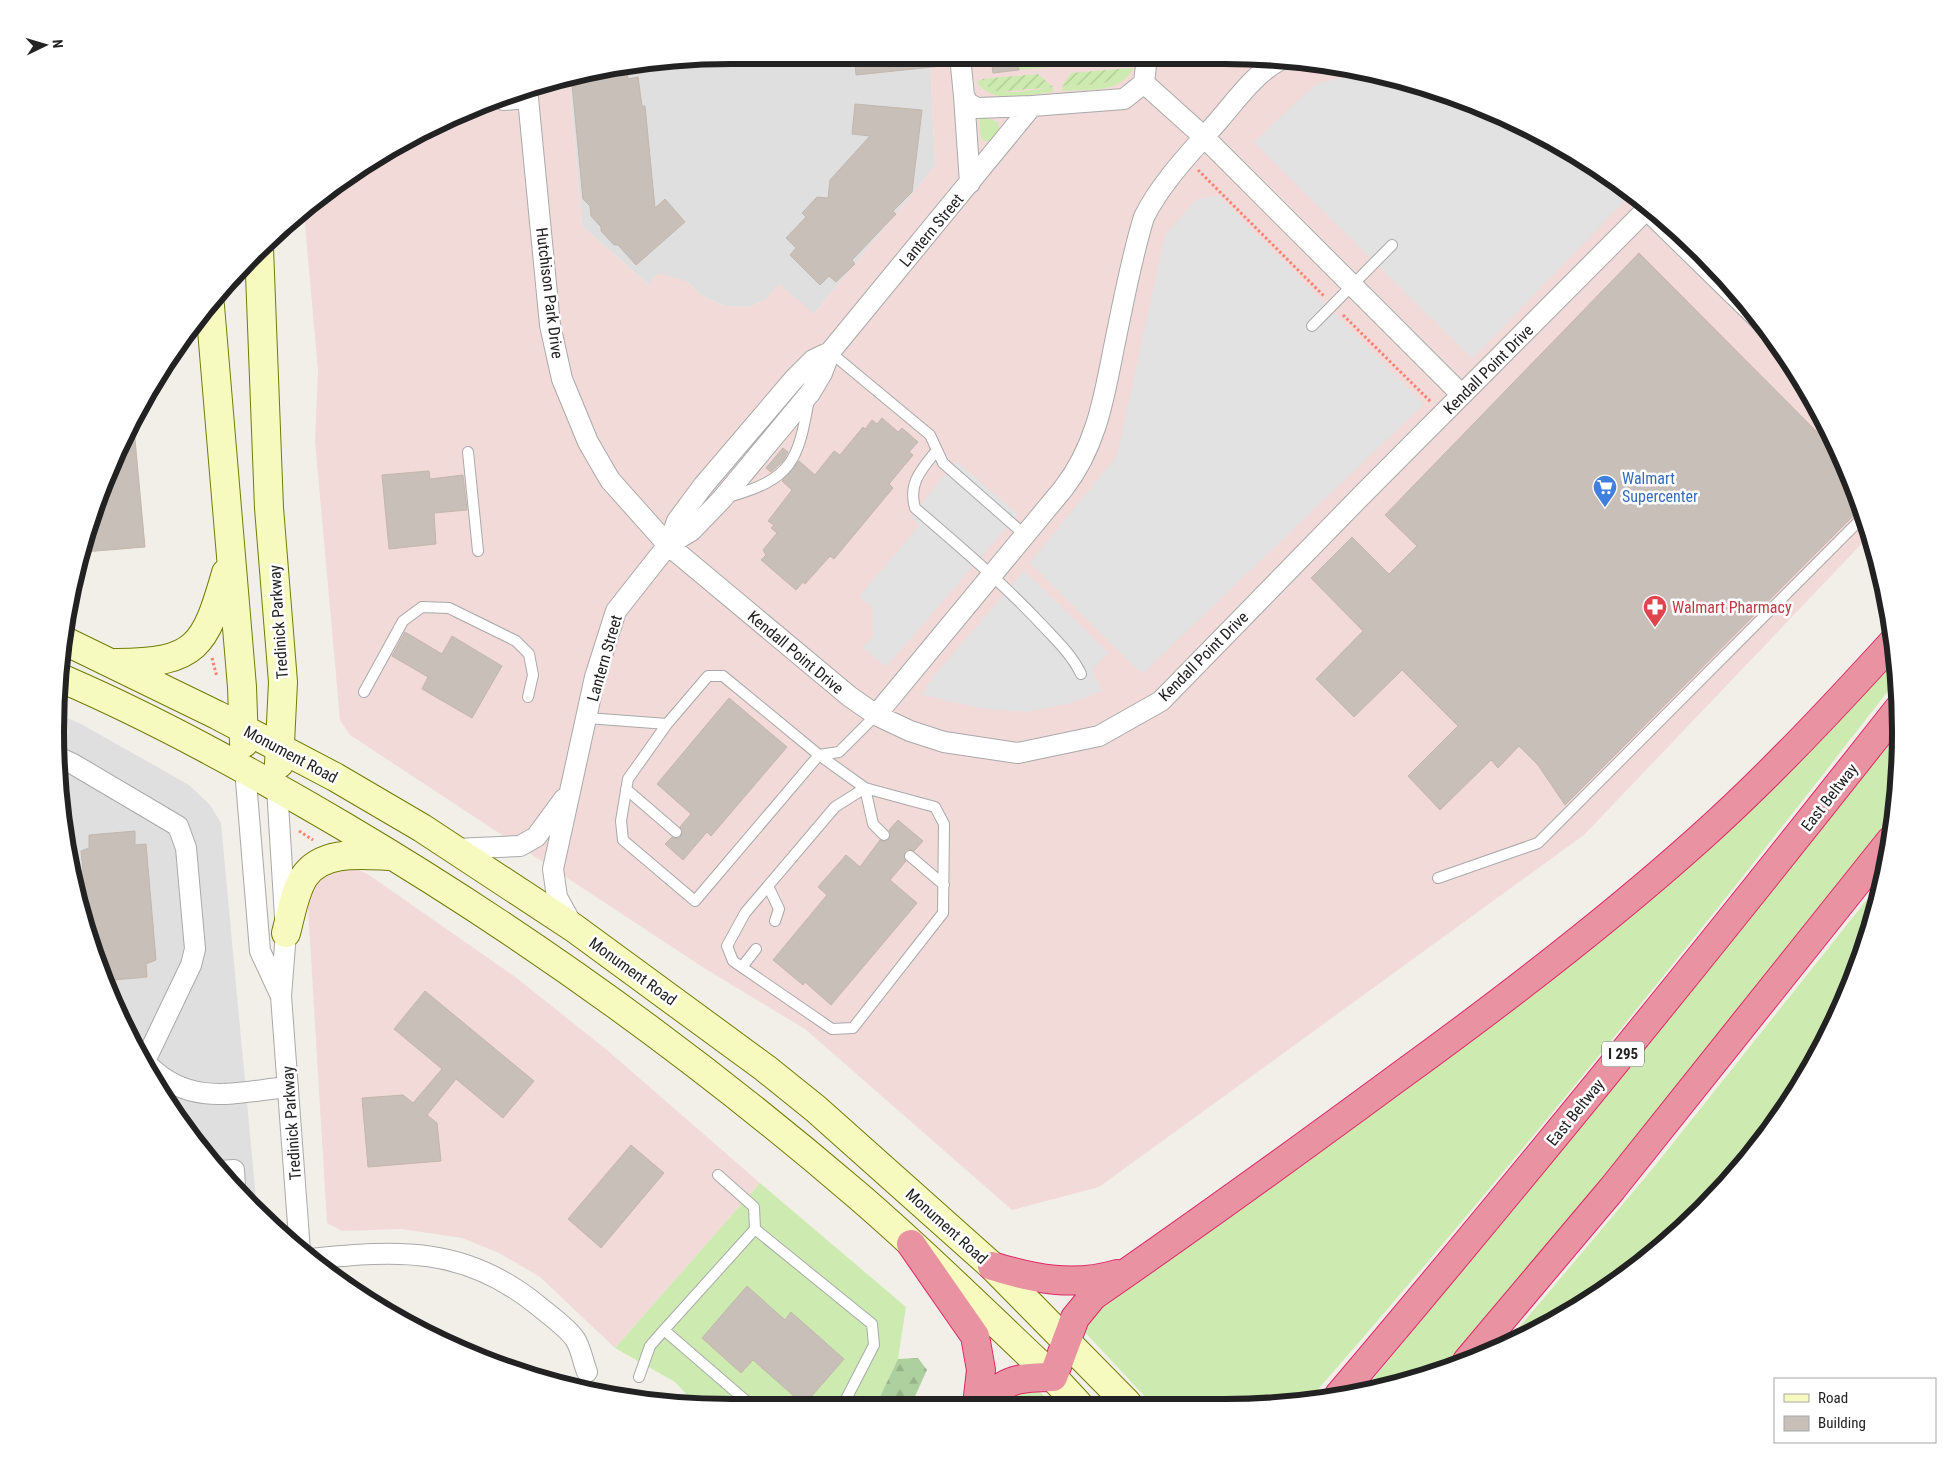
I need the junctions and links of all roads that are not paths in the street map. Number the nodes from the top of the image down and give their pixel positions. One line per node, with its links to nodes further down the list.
1 (961, 64): 6 (street)
2 (1146, 64): 4 (street)
3 (1273, 65): 8 (street)
4 (1144, 83): 7 (street); 8 (street)
5 (528, 96): 26 (street, Hutchison Park Drive)
6 (964, 96): 7 (street); 9 (street)
7 (1032, 106): 9 (street, Lantern Street)
8 (1204, 137): 14 (street); 25 (street)
9 (970, 183): 18 (street, Lantern Street)
10 (1644, 213): 20 (street, Kendall Point Drive)
11 (1659, 224): 15 (lane)
12 (1392, 245): 14 (lane)
13 (259, 259): 42 (main road, Tredinick Parkway)
14 (1352, 286): 17 (lane); 20 (street)
15 (1736, 303)
16 (211, 314): 28 (main road, Tredinick Parkway)
17 (1312, 326)
18 (830, 352): 19 (street, Lantern Street); 21 (lane); 26 (street, Lantern Street)
19 (810, 393): 23 (street, Lantern Street); 23 (lane)
20 (1462, 395): 37 (street, Kendall Point Drive)
21 (937, 450): 25 (lane); 29 (lane)
22 (468, 452): 27 (lane)
23 (722, 499): 26 (street, Lantern Street)
24 (1858, 522): 56 (lane)
25 (1025, 536): 29 (street)
26 (668, 545): 37 (street, Kendall Point Drive); 39 (street, Lantern Street)
27 (478, 550)
28 (230, 560): 32 (main road); 41 (main road, Tredinick Parkway)
29 (992, 575): 33 (lane); 37 (street)
30 (69, 643): 32 (main road, Monument Road)
31 (1887, 649): 76 (highway)
32 (114, 663): 41 (main road, Monument Road)
33 (1081, 674)
34 (66, 680): 45 (main road)
35 (364, 692): 36 (lane)
36 (528, 697)
37 (876, 715): 43 (lane)
38 (1892, 717): 83 (highway, East Beltway / I 295)
39 (587, 718): 40 (lane); 46 (street, Lantern Street)
40 (667, 724): 43 (lane); 49 (lane)
41 (243, 729): 42 (main road, Monument Road); 45 (main road, Tredinick Parkway)
42 (280, 748): 47 (main road, Tredinick Parkway); 52 (main road, Monument Road)
43 (819, 755): 48 (lane); 49 (lane)
44 (65, 760): 65 (street)
45 (245, 769): 47 (main road); 64 (street, Tredinick Parkway)
46 (572, 787): 52 (street); 60 (street, Lantern Street)
47 (277, 788): 54 (main road); 61 (street, Tredinick Parkway)
48 (865, 788): 51 (lane); 57 (lane); 58 (lane)
49 (626, 790): 50 (lane)
50 (676, 832)
51 (884, 835)
52 (455, 849): 60 (main road, Monument Road)
53 (1881, 853): 79 (highway)
54 (395, 856): 61 (main road); 73 (main road)
55 (910, 856): 57 (lane)
56 (1438, 878)
57 (944, 885): 63 (lane)
58 (768, 886): 59 (lane); 63 (lane)
59 (775, 921)
60 (574, 928): 75 (main road, Monument Road)
61 (286, 933): 64 (street, Tredinick Parkway)
62 (756, 949): 63 (lane)
63 (742, 967)
64 (281, 996): 66 (street, Tredinick Parkway)
65 (148, 1055)
66 (288, 1087): 67 (street); 72 (street, Tredinick Parkway)
67 (168, 1088)
68 (228, 1170): 70 (street)
69 (718, 1175): 71 (lane)
70 (235, 1178)
71 (755, 1229): 77 (lane); 85 (lane)
72 (299, 1241)
73 (911, 1244): 82 (main road); 86 (highway)
74 (321, 1258): 80 (street)
75 (992, 1266): 76 (highway); 78 (main road, Monument Road)
76 (1130, 1270): 78 (highway)
77 (664, 1330): 81 (lane); 84 (lane)
78 (1066, 1340): 82 (highway); 89 (main road, Monument Road)
79 (1477, 1349)
80 (586, 1372)
81 (639, 1377)
82 (1053, 1377): 87 (highway); 88 (main road)
83 (1345, 1388)
84 (744, 1399)
85 (847, 1399)
86 (978, 1399)
87 (989, 1399)
88 (1073, 1399)
89 (1122, 1399)

